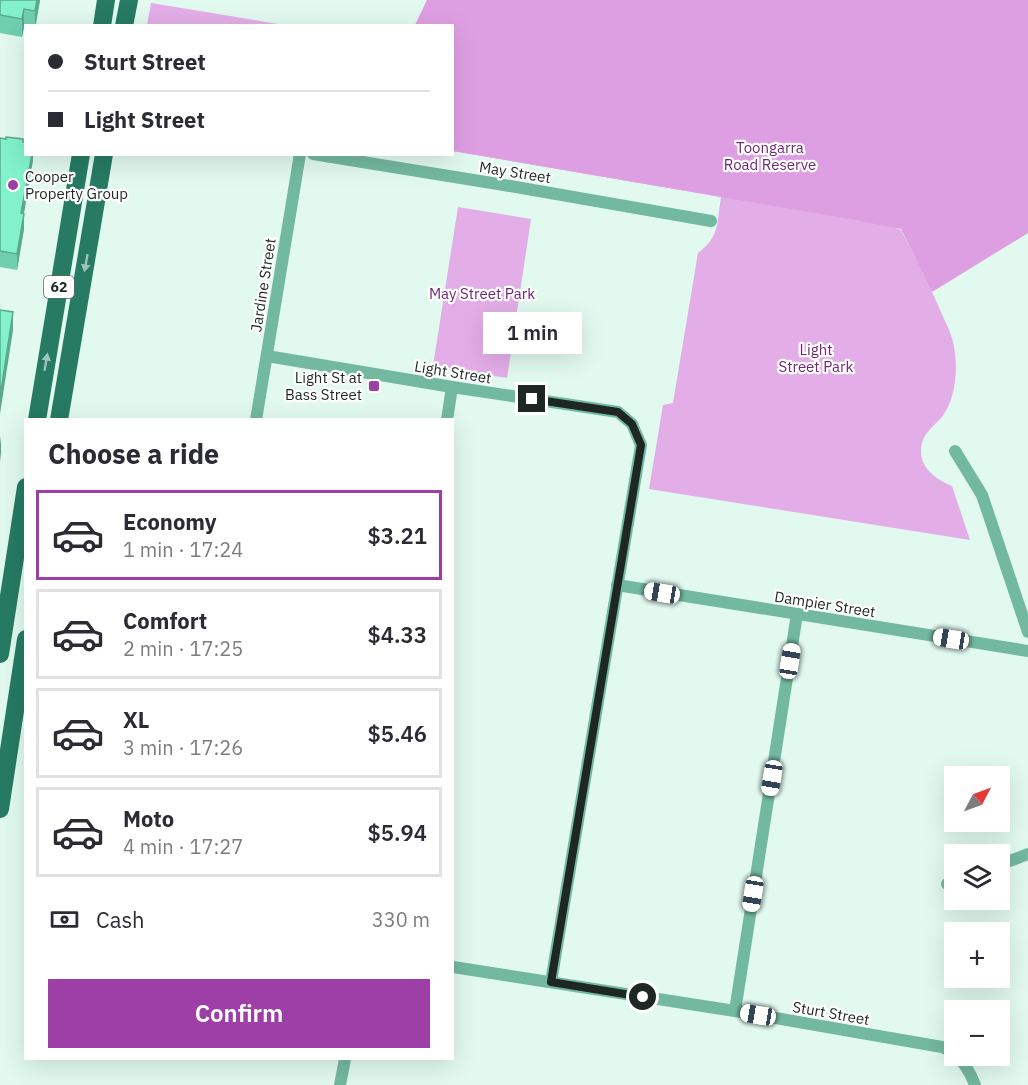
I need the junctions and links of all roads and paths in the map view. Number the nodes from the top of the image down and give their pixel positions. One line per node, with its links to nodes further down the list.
1 (106, 0): 3 (main road)
2 (129, 0): 4 (main road)
3 (102, 24)
4 (124, 24)
5 (81, 156): 12 (main road, 62, one-way to 5)
6 (104, 156): 13 (main road, 62, one-way to 13)
7 (300, 156): 10 (street, Jardine Street)
8 (325, 156): 9 (street, May Street)
9 (711, 221)
10 (267, 356): 11 (street, Light Street); 14 (street, Jardine Street)
11 (452, 387): 15 (street); 18 (street, Light Street)
12 (37, 418)
13 (59, 418)
14 (256, 418)
15 (447, 418)
16 (955, 451): 20 (street)
17 (24, 500): 23 (main road)
18 (617, 585): 19 (street, Dampier Street); 28 (street)
19 (797, 614): 21 (street, Dampier Street); 29 (street)
20 (1028, 632)
21 (1028, 651)
22 (24, 652): 24 (main road)
23 (0, 654)
24 (0, 809)
25 (1028, 854): 26 (street)
26 (1010, 861)
27 (454, 967): 28 (street, Sturt Street)
28 (551, 982): 29 (street, Sturt Street)
29 (735, 1011): 30 (street, Sturt Street)
30 (944, 1048)
31 (345, 1060): 33 (street)
32 (966, 1066): 34 (street, Sturt Street)
33 (340, 1085)
34 (975, 1085)

